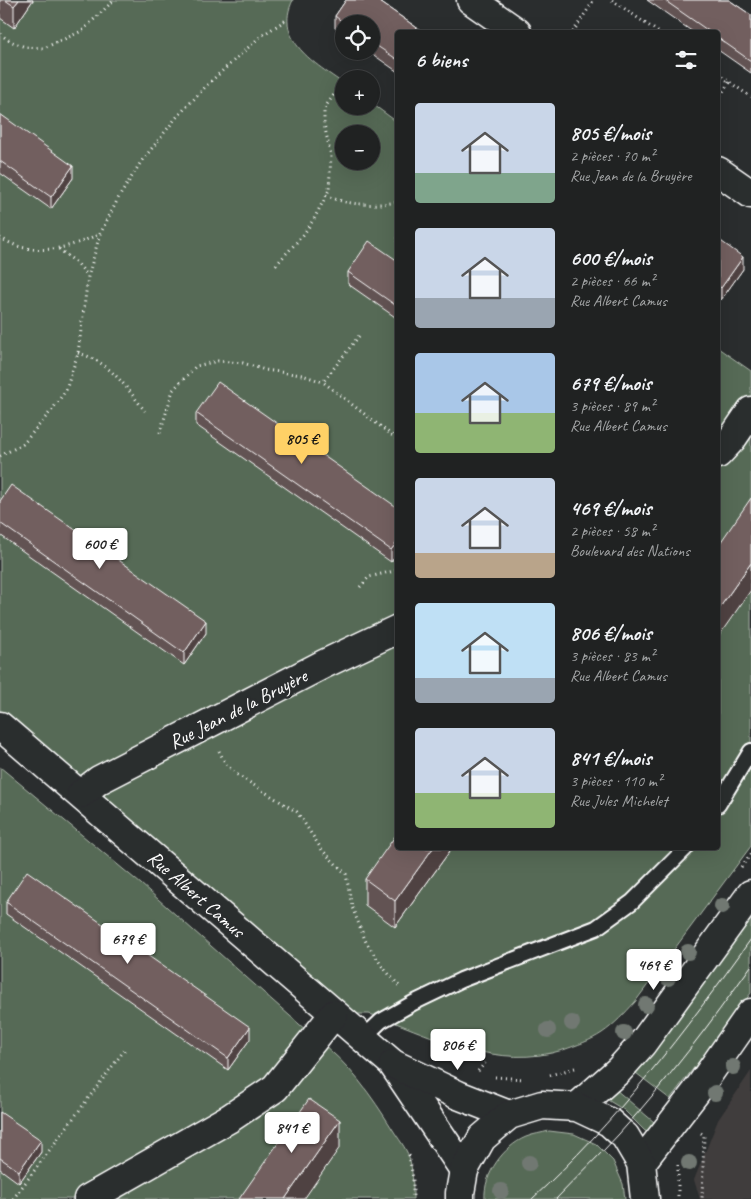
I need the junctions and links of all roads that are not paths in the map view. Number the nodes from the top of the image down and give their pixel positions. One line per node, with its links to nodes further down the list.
1 (471, 0): 2 (street)
2 (513, 30)
3 (720, 172): 4 (street)
4 (751, 194)
5 (751, 411): 6 (street)
6 (720, 452)
7 (395, 630): 10 (street, Rue Jean de la Bruyère)
8 (0, 726): 10 (street, Rue Albert Camus)
9 (751, 751): 11 (lane)
10 (81, 794): 15 (street, Rue Albert Camus)
11 (720, 802)
12 (684, 850): 16 (lane)
13 (751, 894): 18 (street)
14 (751, 1013): 20 (street)
15 (334, 1014): 16 (street, Rue Albert Camus); 22 (street)
16 (363, 1038): 17 (street, Rue Albert Camus)
17 (392, 1063): 19 (street, Rue Albert Camus); 21 (street, Rue Albert Camus)
18 (577, 1107): 19 (street); 20 (street)
19 (509, 1116): 21 (street)
20 (641, 1163): 24 (street)
21 (464, 1170): 23 (street)
22 (88, 1199)
23 (460, 1199)
24 (645, 1199)

